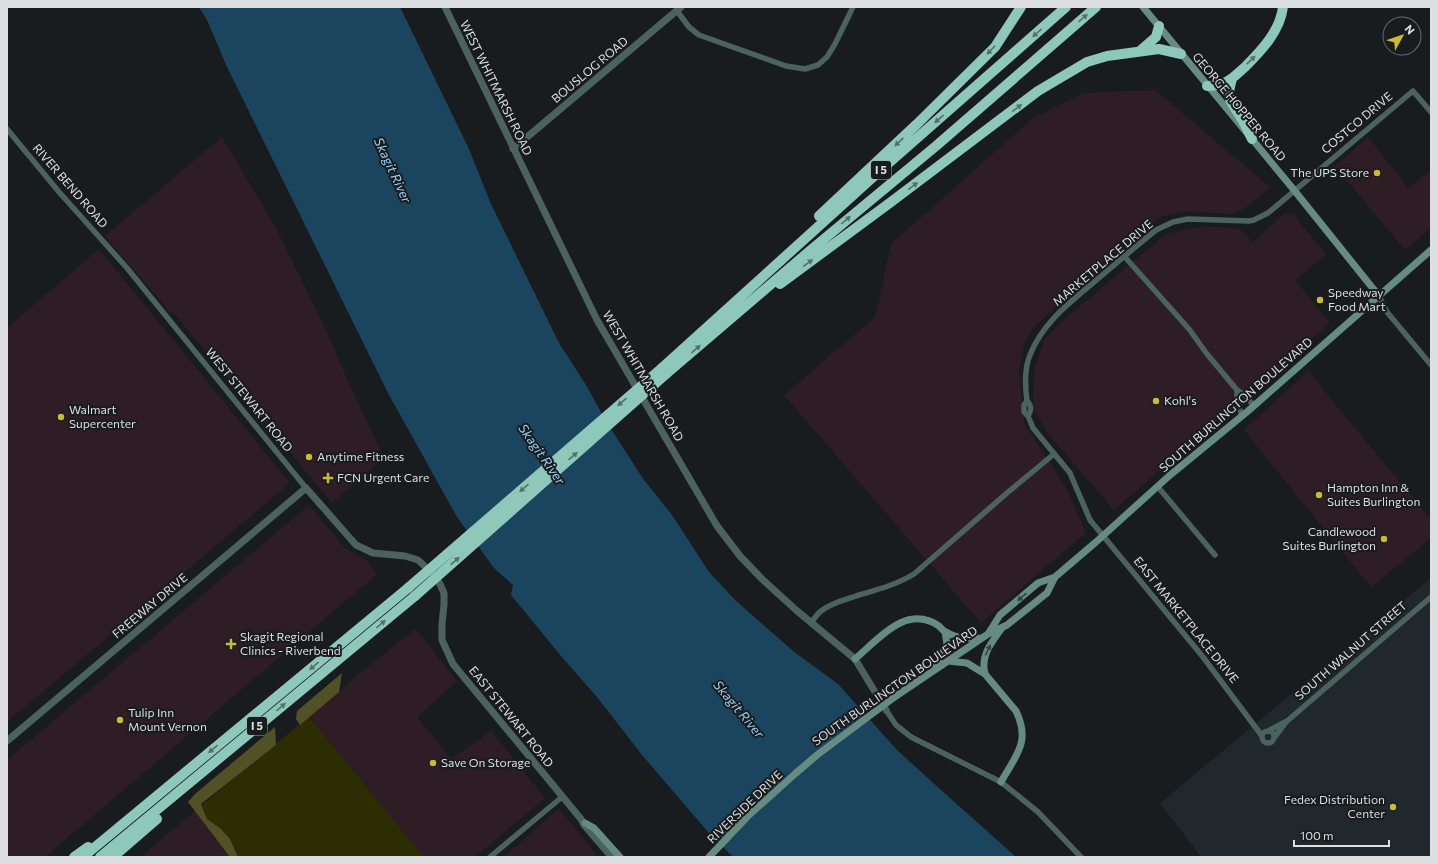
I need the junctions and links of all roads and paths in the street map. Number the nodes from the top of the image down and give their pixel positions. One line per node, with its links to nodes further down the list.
1 (445, 7): 17 (street, WEST WHITMARSH ROAD)
2 (853, 7): 8 (street)
3 (1021, 7): 24 (highway, one-way to 24)
4 (1066, 7): 24 (highway, I 5, one-way to 24)
5 (1096, 7): 23 (highway, I 5, one-way to 5)
6 (1143, 7): 9 (main road, GEORGE HOPPER ROAD)
7 (1284, 7): 12 (highway, one-way to 7)
8 (679, 9): 17 (street, BOUSLOG ROAD)
9 (1159, 26): 10 (highway); 11 (main road, GEORGE HOPPER ROAD)
10 (1140, 52): 11 (highway); 23 (highway, one-way to 10)
11 (1181, 54): 13 (main road, GEORGE HOPPER ROAD)
12 (1232, 79): 13 (highway); 16 (highway)
13 (1207, 86): 16 (main road, GEORGE HOPPER ROAD)
14 (1431, 112): 18 (street, COSTCO DRIVE)
15 (7, 129): 21 (street, RIVER BEND ROAD)
16 (1252, 139): 18 (main road, GEORGE HOPPER ROAD)
17 (513, 149): 40 (street, WEST WHITMARSH ROAD)
18 (1294, 190): 20 (street, MARKETPLACE DRIVE); 22 (main road, GEORGE HOPPER ROAD)
19 (1431, 250): 22 (main road, SOUTH BURLINGTON BOULEVARD)
20 (1124, 256): 27 (street); 29 (street, MARKETPLACE DRIVE)
21 (117, 257): 33 (street, WEST STEWART ROAD)
22 (1379, 296): 25 (street); 28 (main road, SOUTH BURLINGTON BOULEVARD)
23 (742, 309): 26 (highway, I 5, one-way to 23)
24 (698, 335): 26 (highway, I 5)
25 (1431, 365)
26 (664, 371): 38 (highway, I 5, bridge)
27 (1237, 390): 28 (street); 30 (street)
28 (1254, 406): 30 (main road, SOUTH BURLINGTON BOULEVARD)
29 (1028, 416): 31 (street, EAST MARKETPLACE DRIVE)
30 (1242, 416): 32 (main road, SOUTH BURLINGTON BOULEVARD)
31 (1054, 454): 34 (street, EAST MARKETPLACE DRIVE); 40 (street)
32 (1158, 487): 34 (main road, SOUTH BURLINGTON BOULEVARD); 35 (street)
33 (306, 488): 36 (street, WEST STEWART ROAD); 55 (street, FREEWAY DRIVE)
34 (1103, 536): 37 (main road, SOUTH BURLINGTON BOULEVARD); 50 (street, EAST MARKETPLACE DRIVE)
35 (1215, 555)
36 (433, 574): 59 (street, EAST STEWART ROAD)
37 (1055, 577): 41 (main road, SOUTH BURLINGTON BOULEVARD); 43 (main road, SOUTH BURLINGTON BOULEVARD, one-way to 43)
38 (412, 592): 56 (highway, I 5, one-way to 38); 60 (highway, I 5, one-way to 60)
39 (1431, 597): 51 (street, SOUTH WALNUT STREET)
40 (811, 623): 45 (street, WEST WHITMARSH ROAD)
41 (1002, 628): 43 (main road, SOUTH BURLINGTON BOULEVARD); 48 (main road, one-way to 41)
42 (946, 632): 44 (main road); 45 (main road); 47 (main road)
43 (988, 634): 44 (main road, SOUTH BURLINGTON BOULEVARD)
44 (982, 638): 46 (main road, SOUTH BURLINGTON BOULEVARD)
45 (855, 660): 49 (street, WEST WHITMARSH ROAD)
46 (948, 660): 47 (main road, SOUTH BURLINGTON BOULEVARD); 48 (main road)
47 (934, 670): 57 (main road, SOUTH BURLINGTON BOULEVARD, bridge)
48 (985, 674): 58 (main road)
49 (886, 710): 58 (street)
50 (1250, 720): 52 (street, EAST MARKETPLACE DRIVE); 53 (street, EAST MARKETPLACE DRIVE)
51 (1286, 722): 52 (street, SOUTH WALNUT STREET); 54 (street, SOUTH WALNUT STREET)
52 (1268, 732): 53 (street); 54 (street)
53 (1262, 736): 54 (street)
54 (1274, 738)
55 (7, 741)
56 (227, 752): 64 (highway, I 5); 65 (highway)
57 (796, 773): 69 (main road, RIVERSIDE DRIVE)
58 (1001, 782): 70 (street)
59 (562, 797): 61 (street, EAST STEWART ROAD); 66 (street)
60 (134, 815): 62 (highway); 63 (highway, I 5)
61 (583, 821): 67 (street, EAST STEWART ROAD); 68 (main road)
62 (74, 857)
63 (83, 857)
64 (100, 857)
65 (113, 857)
66 (490, 857)
67 (613, 857)
68 (620, 857)
69 (709, 857)
70 (1081, 857)

